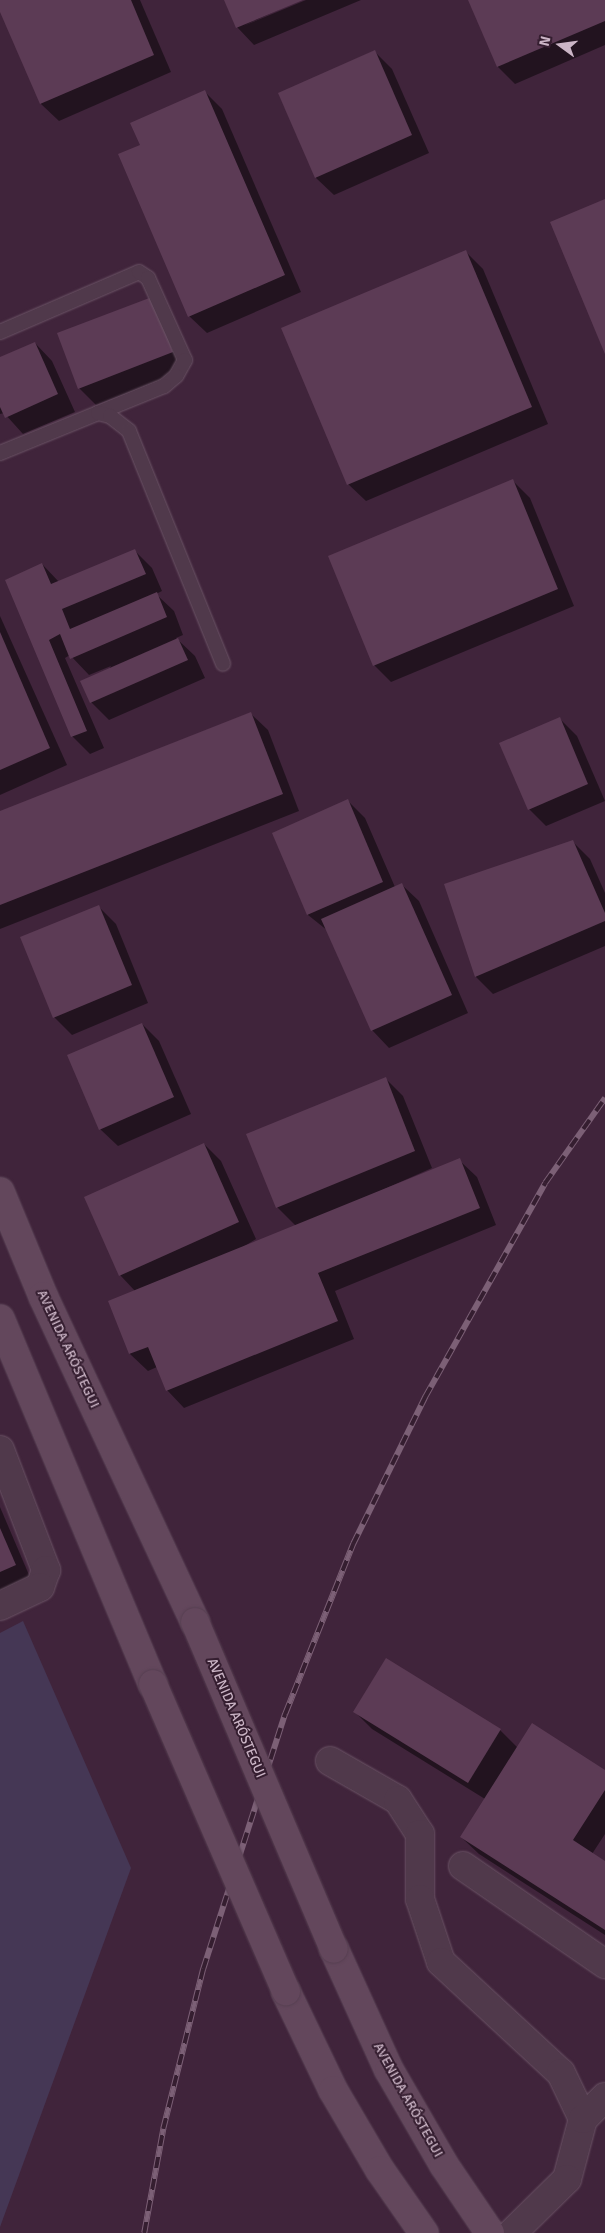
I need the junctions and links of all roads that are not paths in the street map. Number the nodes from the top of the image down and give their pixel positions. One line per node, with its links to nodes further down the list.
1 (0, 332): 2 (lane)
2 (98, 413): 3 (lane); 4 (lane)
3 (0, 452)
4 (223, 664)
5 (0, 1192): 15 (main road, AVENIDA ARÓSTEGUI, bridge)
6 (0, 1320): 14 (main road, bridge)
7 (0, 1450): 8 (street)
8 (0, 1606)
9 (330, 1761): 13 (street)
10 (463, 1866): 11 (street)
11 (605, 1964)
12 (605, 2097): 13 (street)
13 (583, 2120): 16 (street)
14 (424, 2233)
15 (490, 2233)
16 (512, 2233)

